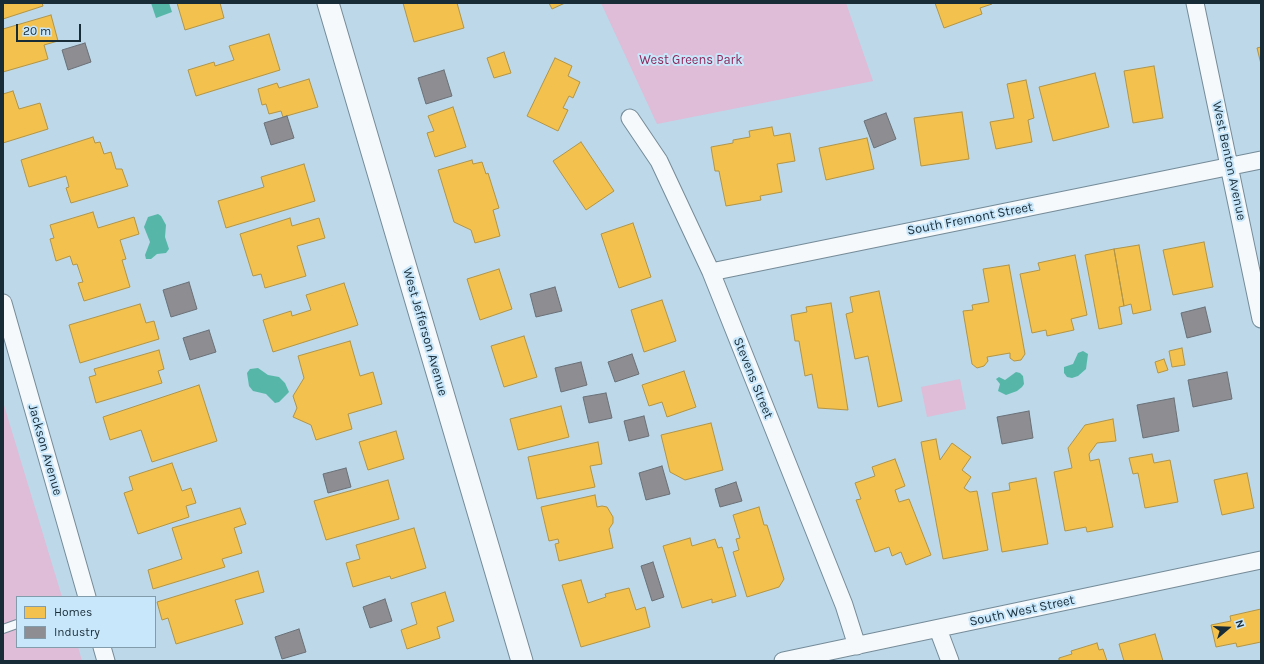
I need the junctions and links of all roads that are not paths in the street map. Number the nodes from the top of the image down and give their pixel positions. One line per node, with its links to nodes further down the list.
1 (328, 3): 17 (street, West Jefferson Avenue)
2 (1195, 3): 5 (street, West Benton Avenue)
3 (630, 118): 6 (street, Stevens Street)
4 (1261, 160): 5 (street, South Fremont Street)
5 (1230, 166): 6 (street, South Fremont Street); 8 (street, West Benton Avenue)
6 (710, 272): 14 (street, Stevens Street)
7 (3, 303): 10 (street, Jackson Avenue)
8 (1261, 320)
9 (1261, 560): 13 (street, South West Street)
10 (87, 596)
11 (16, 624): 12 (lane)
12 (3, 628)
13 (938, 630): 14 (street, South West Street); 19 (street)
14 (857, 646): 18 (street, South West Street)
15 (102, 648): 16 (street)
16 (106, 661)
17 (522, 661)
18 (783, 661)
19 (950, 661)

